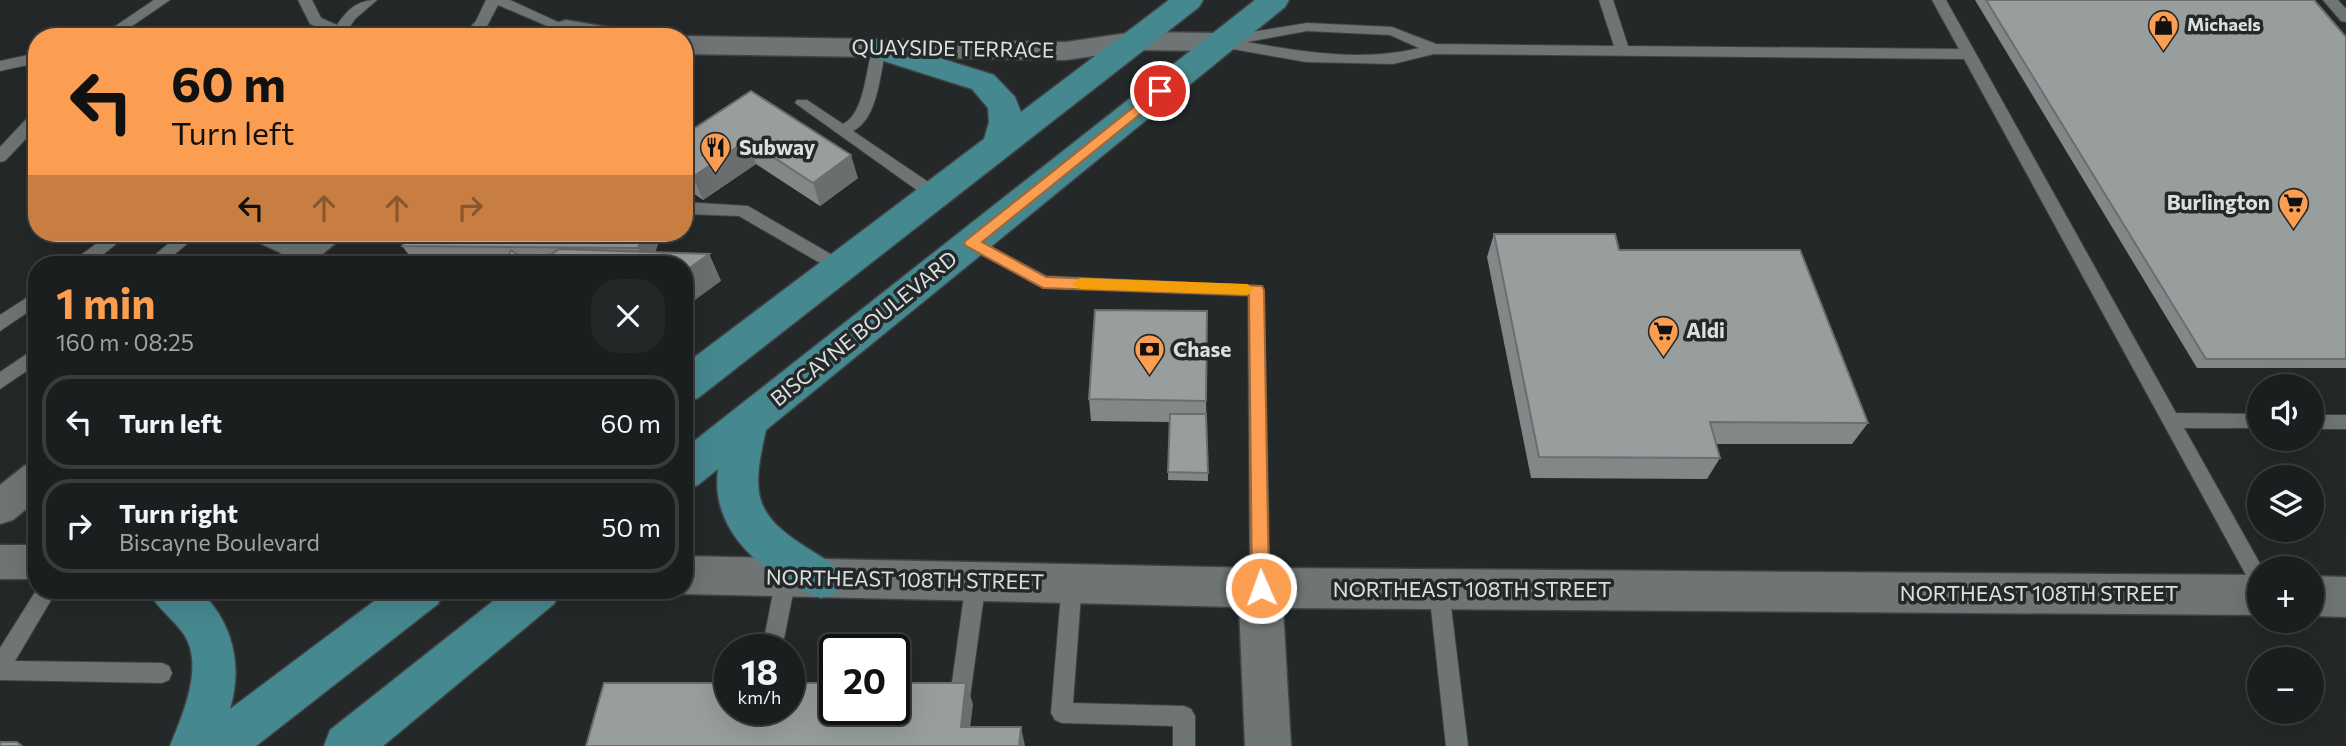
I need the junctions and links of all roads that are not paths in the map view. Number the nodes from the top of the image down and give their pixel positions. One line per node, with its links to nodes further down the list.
1 (163, 0): 11 (lane)
2 (305, 0): 12 (lane)
3 (370, 0): 13 (lane)
4 (495, 0): 14 (lane); 15 (lane)
5 (1188, 0): 16 (main road)
6 (1274, 0): 17 (main road, BISCAYNE BOULEVARD)
7 (1606, 0): 21 (lane)
8 (1939, 0): 22 (lane)
9 (2330, 0): 10 (lane)
10 (2346, 18)
11 (120, 28)
12 (329, 28)
13 (343, 28)
14 (477, 28)
15 (552, 28)
16 (1134, 41): 17 (street, QUAYSIDE TERRACE); 19 (street, QUAYSIDE TERRACE); 30 (main road)
17 (1221, 41): 20 (lane); 20 (lane); 37 (main road, BISCAYNE BOULEVARD)
18 (693, 45): 19 (street, QUAYSIDE TERRACE)
19 (879, 49): 27 (lane); 30 (main road)
20 (1434, 49): 21 (lane)
21 (1623, 52): 22 (lane)
22 (1967, 54): 47 (lane)
23 (28, 60): 24 (lane)
24 (0, 66)
25 (802, 103): 27 (lane)
26 (28, 125): 28 (lane)
27 (842, 131): 32 (lane)
28 (20, 133): 29 (lane); 31 (lane)
29 (0, 134)
30 (1000, 143): 32 (main road)
31 (0, 156)
32 (934, 194): 41 (main road)
33 (693, 208): 41 (lane)
34 (110, 242): 39 (lane)
35 (180, 242): 40 (lane)
36 (289, 242): 38 (street)
37 (971, 242): 51 (main road, BISCAYNE BOULEVARD); 62 (lane)
38 (308, 249)
39 (91, 256)
40 (162, 256)
41 (840, 267): 45 (main road)
42 (28, 304): 43 (lane)
43 (0, 324)
44 (28, 361): 46 (lane)
45 (693, 380)
46 (0, 383)
47 (2173, 421): 48 (lane); 55 (lane)
48 (2247, 421)
49 (2324, 422): 50 (lane)
50 (2346, 422)
51 (748, 423): 52 (main road, BISCAYNE BOULEVARD); 59 (main road)
52 (693, 466)
53 (28, 485): 54 (street)
54 (0, 508)
55 (2247, 558)
56 (0, 562): 57 (street)
57 (28, 562)
58 (693, 575): 59 (street, NORTHEAST 108TH STREET)
59 (803, 578): 60 (street, NORTHEAST 108TH STREET); 71 (lane)
60 (976, 581): 61 (street, NORTHEAST 108TH STREET); 74 (lane)
61 (1072, 582): 62 (street, NORTHEAST 108TH STREET); 78 (lane)
62 (1261, 588): 63 (street, NORTHEAST 108TH STREET); 79 (street)
63 (1439, 590): 64 (street, NORTHEAST 108TH STREET); 80 (lane)
64 (2247, 595)
65 (2324, 596): 66 (street)
66 (2346, 597)
67 (42, 599): 72 (lane)
68 (178, 599): 75 (main road)
69 (411, 599): 76 (main road)
70 (528, 599): 77 (main road)
71 (779, 634)
72 (0, 668): 73 (lane)
73 (162, 673)
74 (959, 704)
75 (193, 746)
76 (219, 746)
77 (347, 746)
78 (1184, 746)
79 (1268, 746)
80 (1457, 746)

